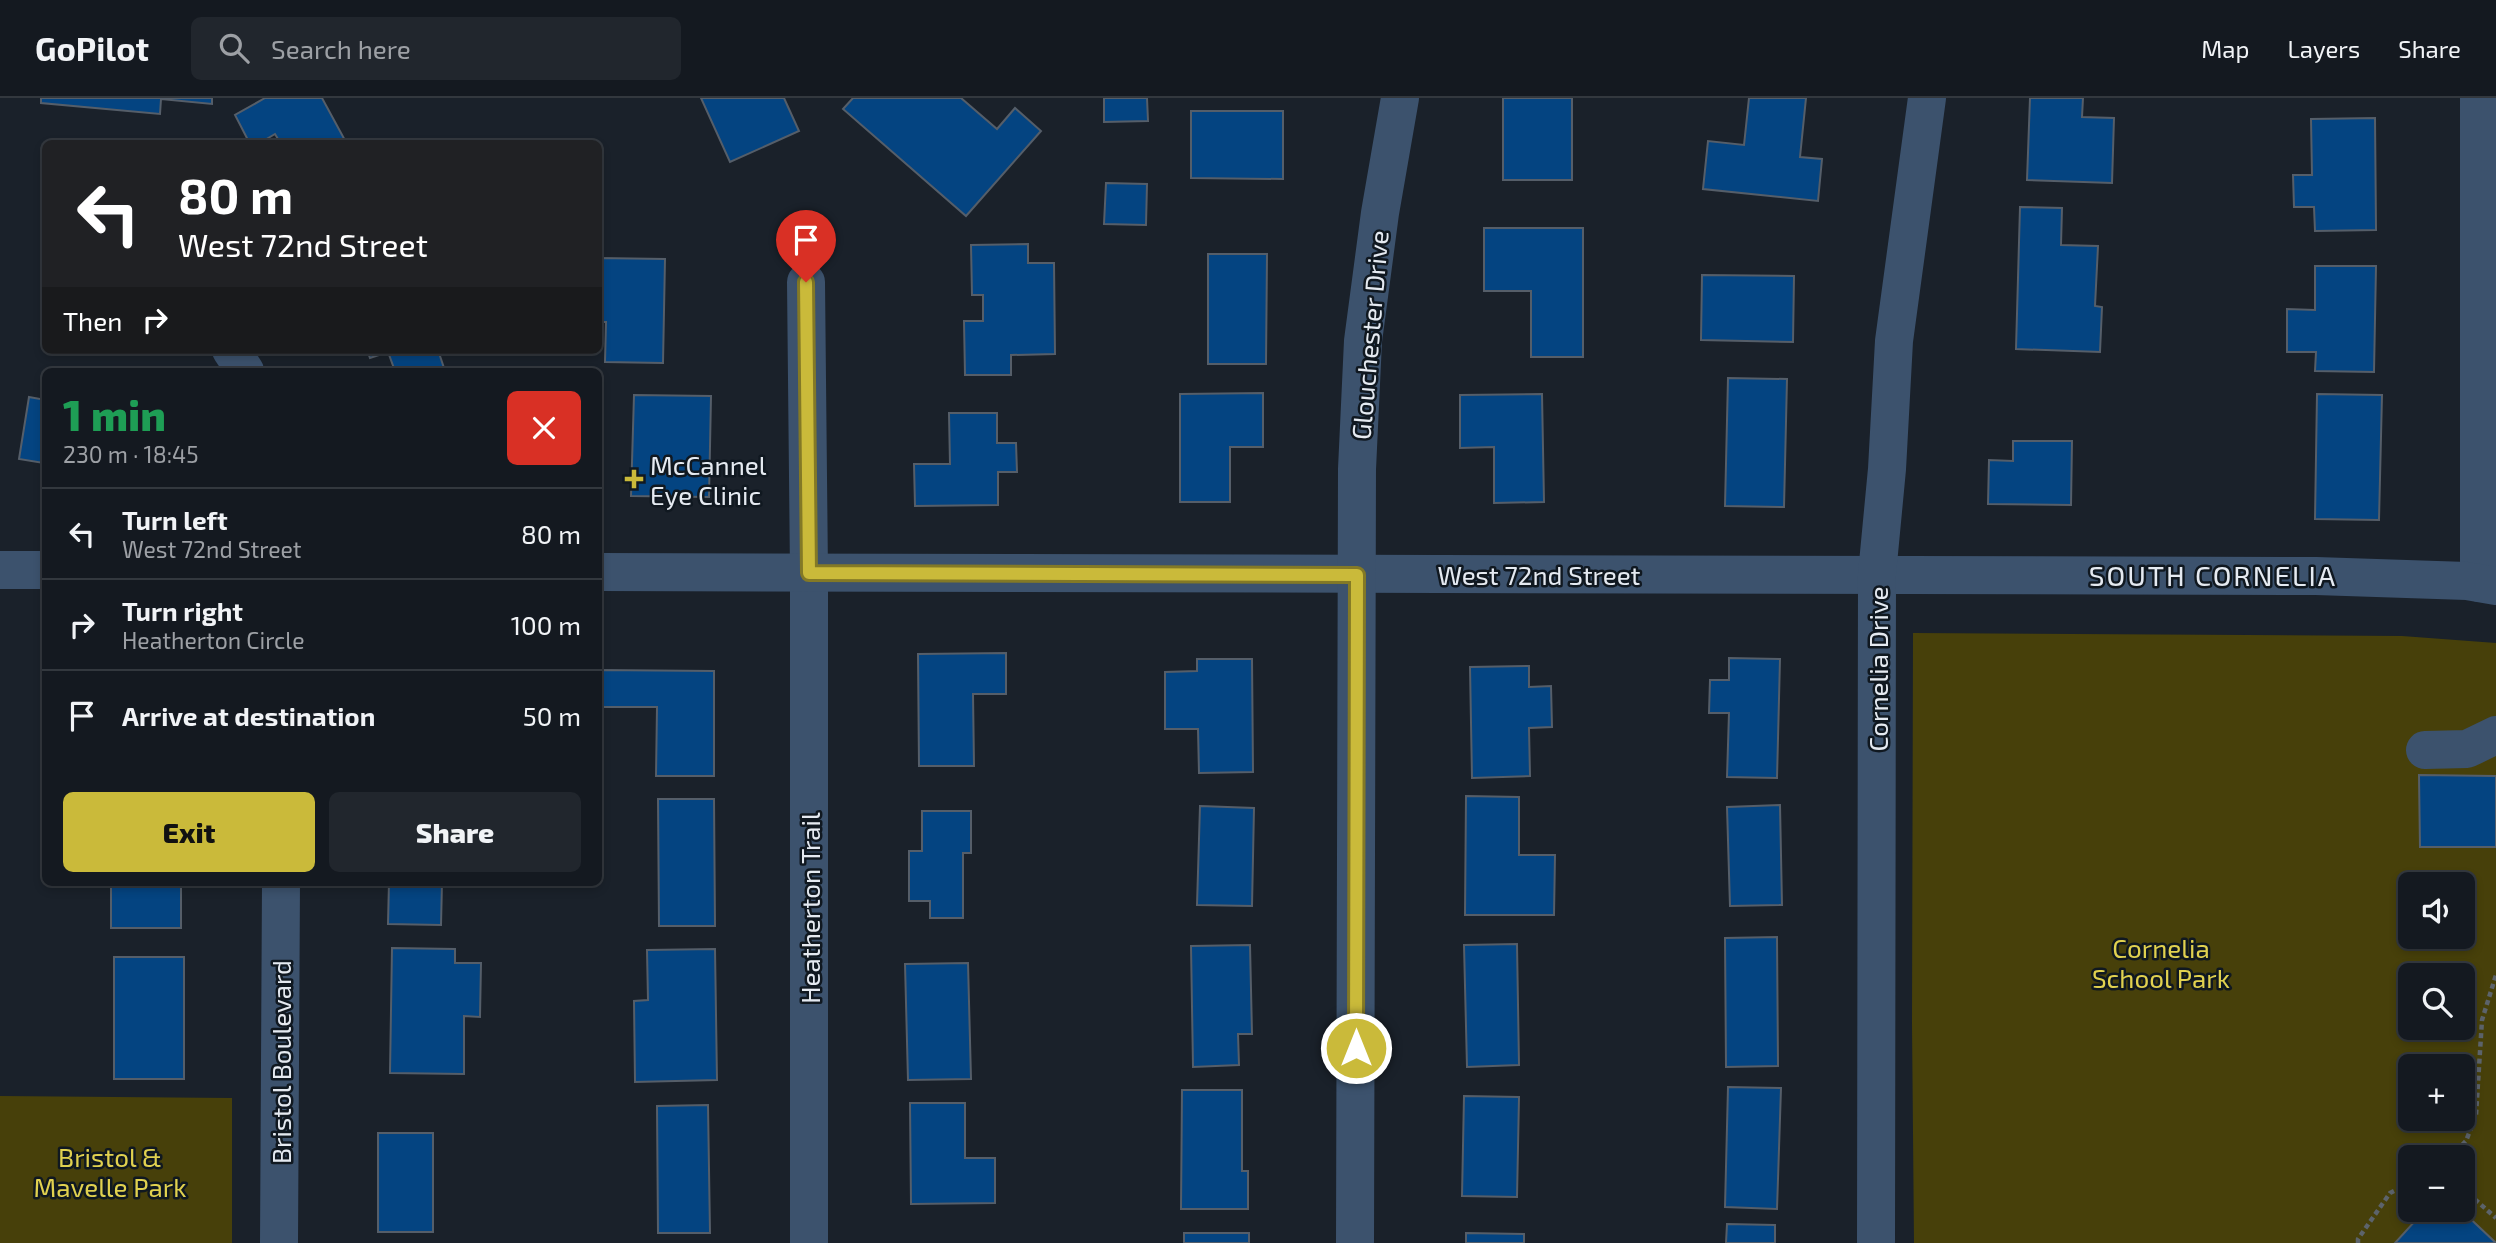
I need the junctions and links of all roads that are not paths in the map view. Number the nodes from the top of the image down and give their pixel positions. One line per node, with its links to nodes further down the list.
1 (1400, 98): 10 (street, Glouchester Drive)
2 (1927, 98): 9 (street, Cornelia Drive)
3 (2479, 98): 11 (street)
4 (806, 282): 8 (street, Heatherton Trail)
5 (0, 570): 6 (street)
6 (42, 570)
7 (602, 572): 8 (street, West 72nd Street)
8 (809, 573): 10 (street, West 72nd Street); 16 (street, Heatherton Trail)
9 (1877, 574): 10 (street, West 72nd Street); 11 (street, West 72nd Street); 18 (street, Cornelia Drive)
10 (1357, 575): 17 (street, Glouchester Drive)
11 (2487, 584)
12 (2496, 735): 13 (street)
13 (2425, 750)
14 (281, 886): 15 (street, Bristol Boulevard)
15 (279, 1243)
16 (809, 1243)
17 (1355, 1243)
18 (1876, 1243)

